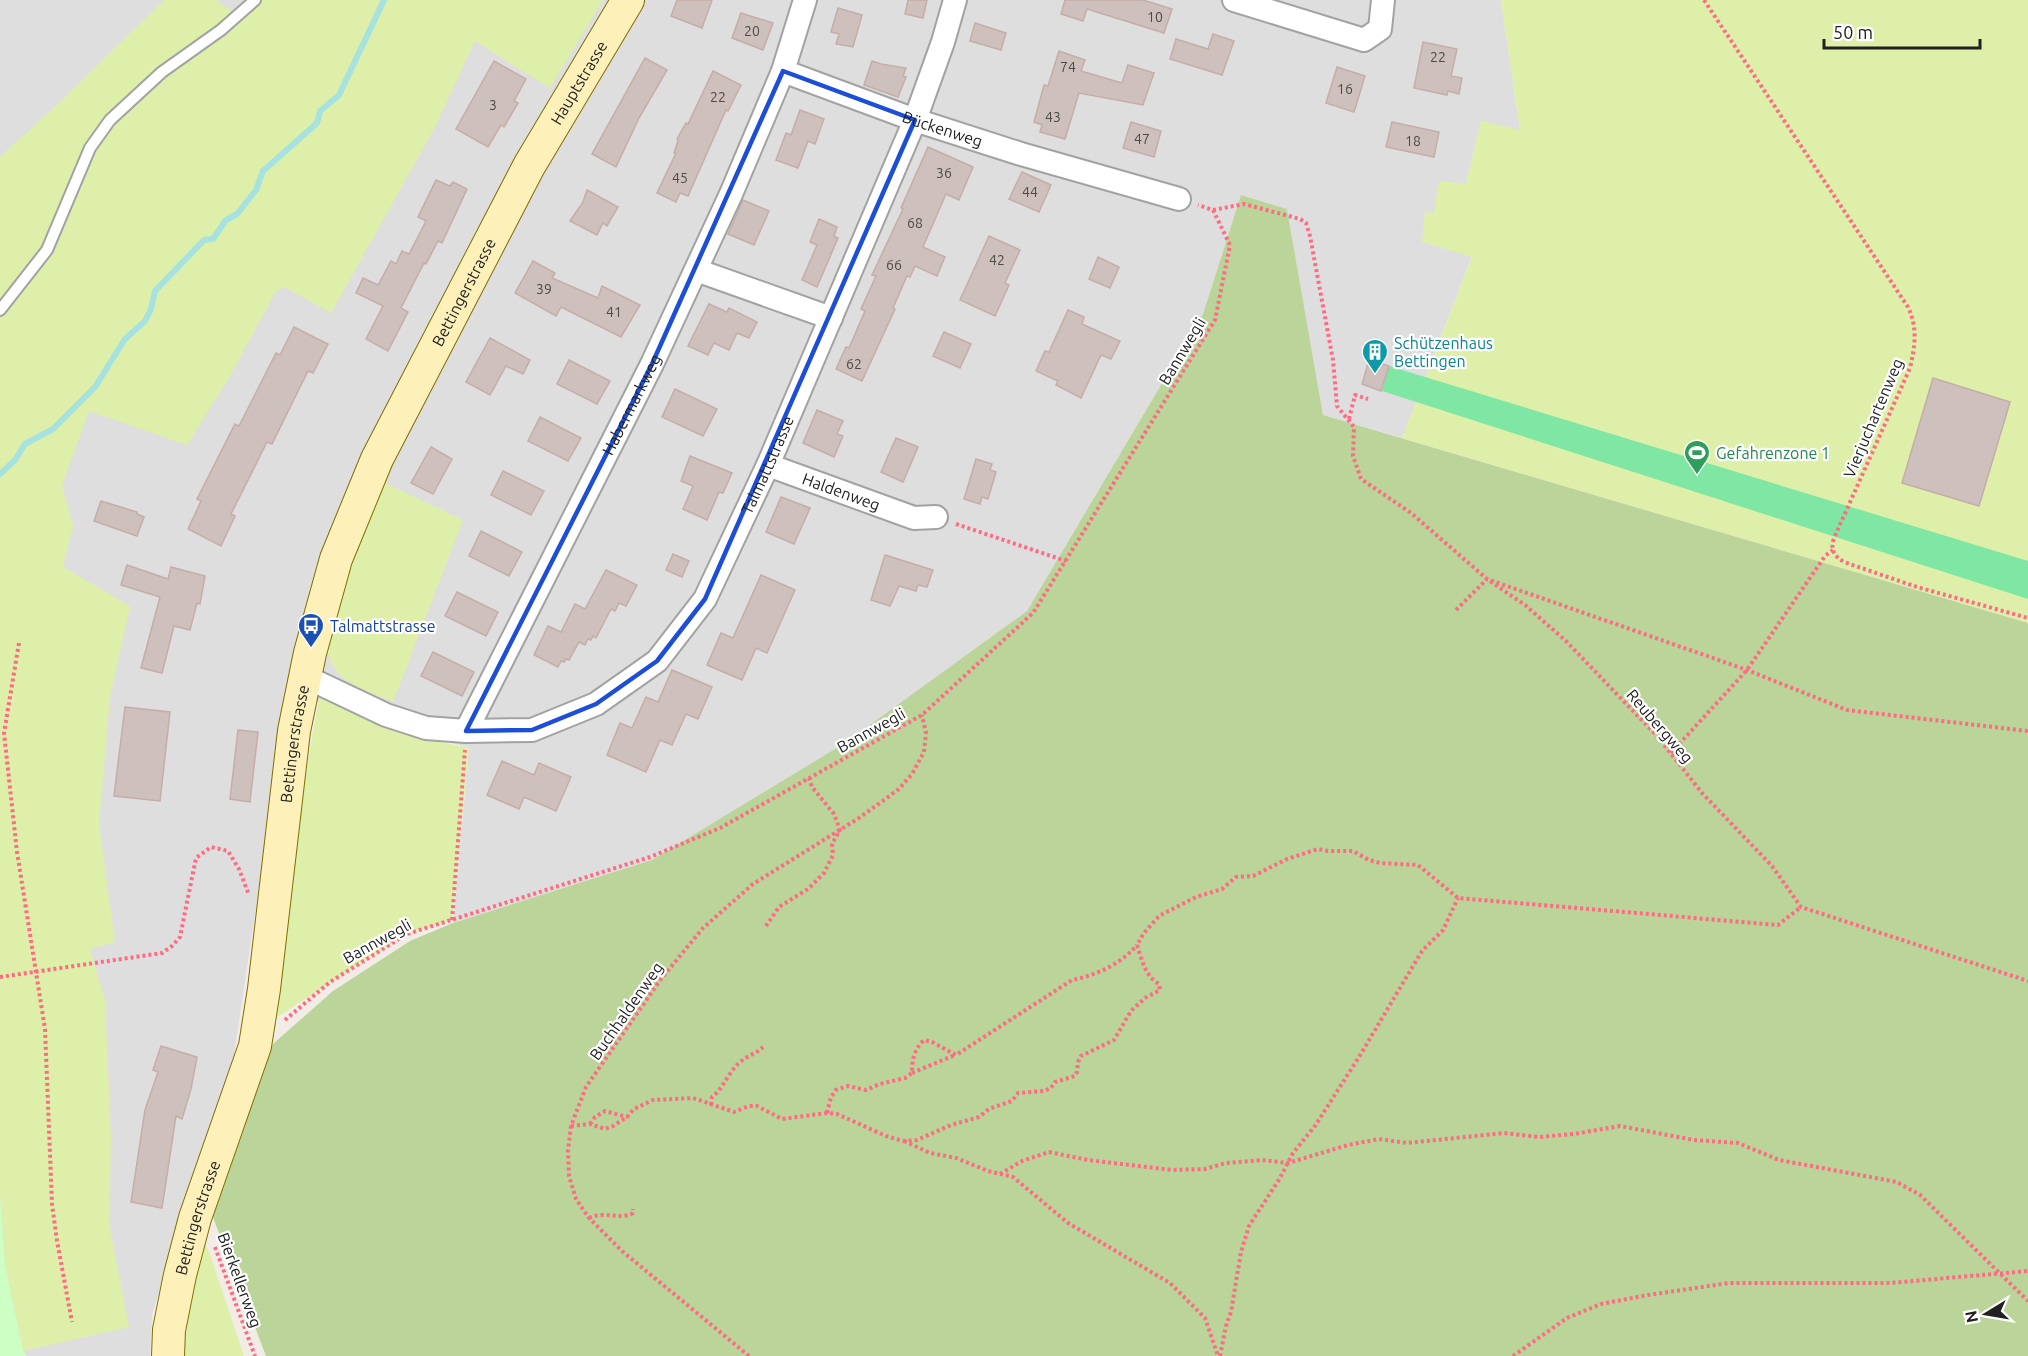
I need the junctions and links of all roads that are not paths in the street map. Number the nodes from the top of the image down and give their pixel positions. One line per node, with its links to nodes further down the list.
1 (255, 0): 12 (lane)
2 (628, 0): 9 (street, Hauptstrasse)
3 (805, 0): 7 (street)
4 (955, 0): 8 (street, Talmattstrasse)
5 (1234, 0): 6 (street)
6 (1383, 0)
7 (783, 71): 8 (street, Bückenweg); 11 (street, Habermarkweg)
8 (915, 120): 10 (street, Bückenweg); 13 (street, Talmattstrasse)
9 (529, 166): 16 (street, Bettingerstrasse)
10 (1179, 199)
11 (696, 270): 13 (street); 17 (street, Habermarkweg)
12 (0, 310)
13 (831, 318): 14 (street, Talmattstrasse)
14 (768, 465): 15 (street, Haldenweg); 17 (street, Talmattstrasse)
15 (925, 518)
16 (304, 676): 17 (street, Talmattstrasse); 18 (street, Bettingerstrasse)
17 (466, 731)
18 (168, 1356)

